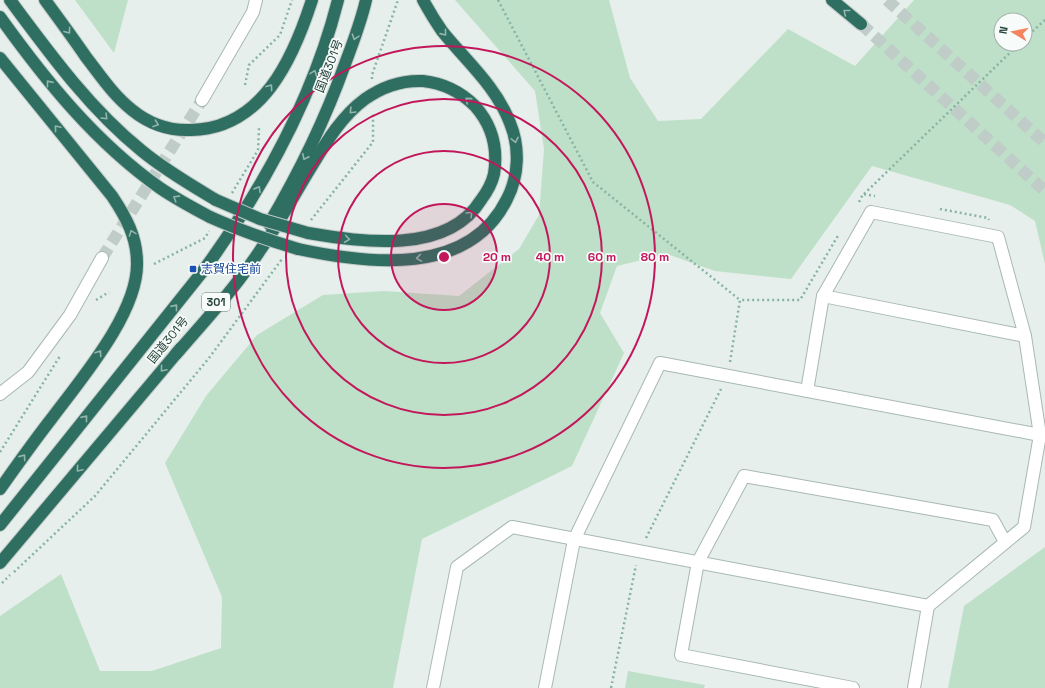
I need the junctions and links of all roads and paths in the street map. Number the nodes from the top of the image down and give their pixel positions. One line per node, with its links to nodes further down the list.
1 (10, 0): 23 (highway, one-way to 23, bridge)
2 (45, 0): 5 (highway, one-way to 5)
3 (256, 0): 20 (street)
4 (292, 0): 19 (path)
5 (312, 0)
6 (338, 0): 39 (highway, 国道301号 / 301, one-way to 6)
7 (366, 0): 32 (highway, 国道301号 / 301, one-way to 32)
8 (398, 0): 18 (path)
9 (423, 0): 12 (highway, one-way to 12, bridge)
10 (498, 0): 29 (path)
11 (832, 0): 14 (highway, one-way to 11)
12 (0, 17)
13 (1045, 20): 15 (path)
14 (861, 24)
15 (1033, 31)
16 (1011, 52): 22 (path)
17 (0, 58): 38 (highway, one-way to 17)
18 (372, 82)
19 (245, 85)
20 (202, 100)
21 (373, 108): 23 (path)
22 (864, 194)
23 (308, 229): 32 (highway, one-way to 32)
24 (284, 256): 45 (path)
25 (102, 258): 35 (street)
26 (108, 292): 28 (path)
27 (823, 296): 30 (street); 30 (street); 34 (street)
28 (96, 300)
29 (740, 300)
30 (1025, 336): 36 (street)
31 (63, 351): 37 (path)
32 (176, 354): 44 (highway, 国道301号 / 301, one-way to 44)
33 (728, 376): 34 (street); 40 (street); 42 (path)
34 (807, 391): 36 (street)
35 (0, 394)
36 (1040, 435): 41 (street)
37 (0, 452)
38 (0, 489)
39 (0, 525)
40 (574, 540): 42 (street); 47 (street); 48 (street)
41 (1005, 542): 43 (street); 46 (street)
42 (639, 551): 43 (street); 49 (path)
43 (698, 562): 46 (street); 50 (street)
44 (0, 563)
45 (2, 583)
46 (928, 606): 51 (street)
47 (433, 688)
48 (545, 688)
49 (611, 688)
50 (853, 688)
51 (914, 688)

